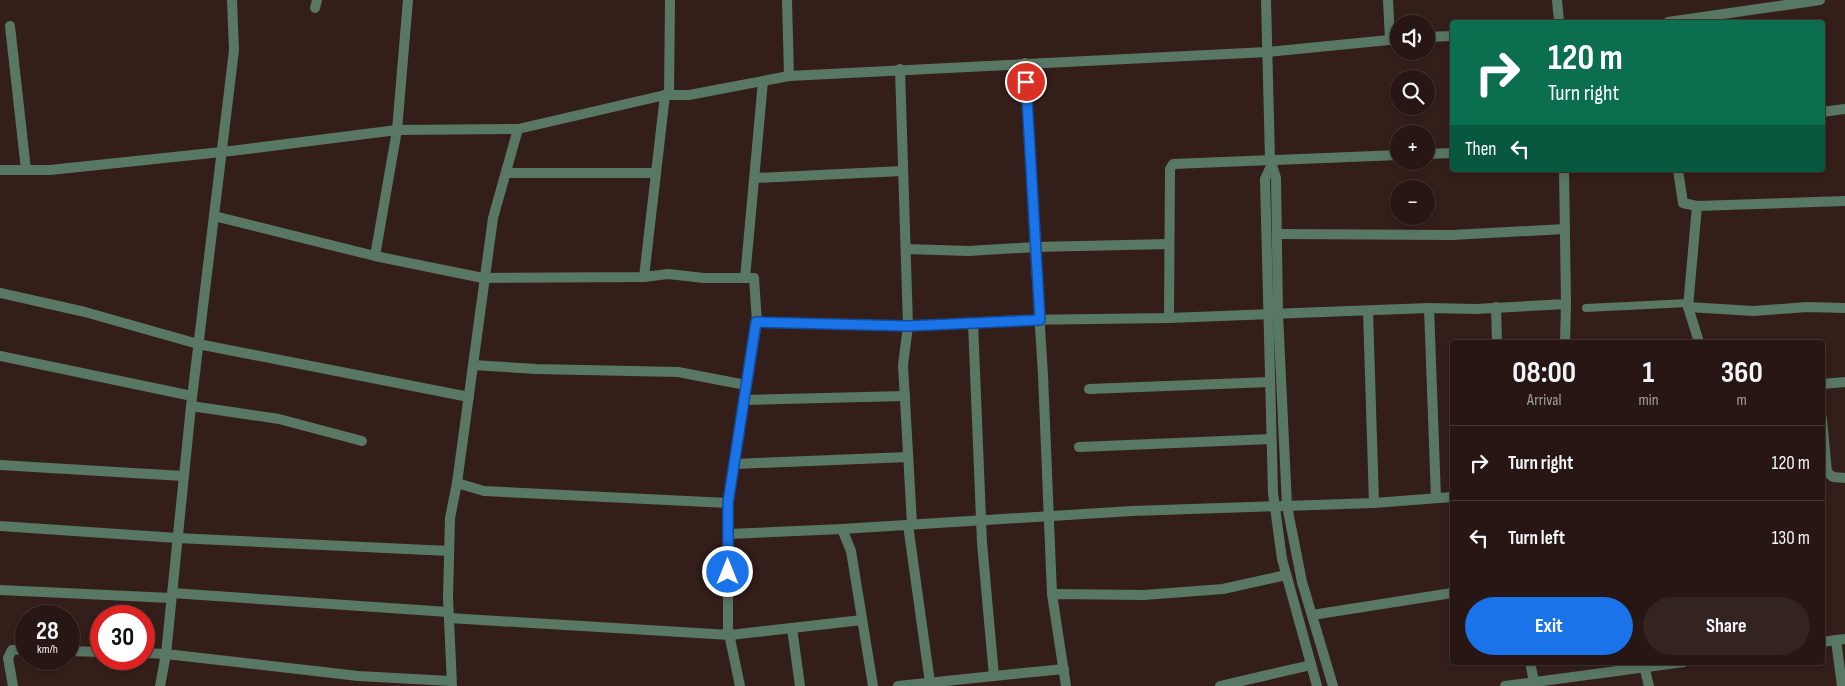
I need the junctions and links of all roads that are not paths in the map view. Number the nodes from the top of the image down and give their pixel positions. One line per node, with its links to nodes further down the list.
1 (232, 0): 26 (street)
2 (408, 0): 24 (street)
3 (670, 0): 21 (street)
4 (787, 0): 19 (street)
5 (1266, 0): 16 (street)
6 (1388, 0): 9 (street)
7 (1557, 0): 10 (street)
8 (1820, 0): 11 (street)
9 (1390, 15)
10 (1559, 20)
11 (1682, 20)
12 (10, 26): 32 (street)
13 (1450, 36): 14 (street)
14 (1435, 37)
15 (1390, 39): 16 (street)
16 (1267, 52): 17 (street); 30 (street)
17 (1025, 63): 18 (street); 45 (street)
18 (900, 69): 19 (street); 33 (street)
19 (789, 76): 20 (street)
20 (763, 81): 21 (street); 38 (street)
21 (667, 95): 25 (street); 37 (street)
22 (1845, 109): 23 (street)
23 (1825, 112)
24 (397, 130): 25 (street); 26 (street); 47 (street)
25 (518, 130): 36 (street)
26 (221, 152): 32 (street); 41 (street)
27 (1450, 153): 28 (street)
28 (1435, 154)
29 (1390, 156): 30 (street)
30 (1271, 163): 43 (street); 44 (street); 59 (street)
31 (0, 170): 32 (street)
32 (26, 170)
33 (903, 171): 38 (street); 46 (street)
34 (1564, 172): 42 (street)
35 (1678, 172): 40 (street)
36 (506, 174): 37 (street); 49 (street)
37 (656, 174): 48 (street)
38 (755, 178): 50 (street)
39 (1845, 201): 40 (street)
40 (1697, 206): 53 (street)
41 (214, 216): 47 (street); 68 (street)
42 (1564, 229): 43 (street); 52 (street)
43 (1277, 234): 59 (street)
44 (1169, 244): 45 (street); 60 (street)
45 (1035, 247): 46 (street); 61 (street)
46 (906, 249): 64 (street)
47 (375, 256): 49 (street)
48 (644, 277): 49 (street); 50 (street)
49 (483, 278): 70 (street)
50 (744, 278): 62 (street)
51 (0, 294): 68 (street)
52 (1566, 304): 55 (street); 66 (street)
53 (1688, 305): 56 (lane); 57 (street); 67 (street)
54 (1429, 308): 55 (street); 58 (street); 91 (street)
55 (1496, 308): 65 (street)
56 (1586, 308)
57 (1845, 308)
58 (1368, 311): 59 (street); 93 (street)
59 (1273, 314): 60 (street); 71 (street); 95 (street)
60 (1168, 318): 61 (street)
61 (1040, 320): 63 (street); 96 (street)
62 (756, 322): 64 (street); 74 (street)
63 (973, 323): 64 (street); 97 (street)
64 (908, 326): 76 (street)
65 (1497, 340)
66 (1566, 340)
67 (1698, 340)
68 (198, 344): 77 (street); 79 (street)
69 (0, 356): 79 (street)
70 (473, 365): 74 (street); 77 (street)
71 (1270, 382): 75 (street); 80 (street)
72 (1845, 382): 73 (street)
73 (1825, 384)
74 (746, 385): 78 (street)
75 (1088, 389)
76 (905, 396): 78 (street); 84 (street)
77 (469, 397): 89 (street)
78 (744, 400): 85 (street)
79 (192, 401): 81 (street); 87 (street)
80 (1271, 439): 82 (street); 94 (street)
81 (362, 441)
82 (1079, 447)
83 (1825, 451): 88 (street)
84 (908, 457): 85 (street); 98 (street)
85 (734, 464): 92 (street)
86 (0, 465): 87 (street)
87 (183, 476): 102 (street)
88 (1845, 478)
89 (457, 483): 92 (street); 103 (street)
90 (1450, 497): 91 (street)
91 (1436, 498): 93 (street)
92 (728, 503): 101 (street)
93 (1374, 503): 95 (street)
94 (1274, 505): 95 (street); 96 (street); 104 (street)
95 (1287, 506): 110 (street)
96 (1049, 517): 97 (street); 107 (street)
97 (980, 520): 98 (street); 123 (street)
98 (910, 525): 100 (street); 125 (street)
99 (0, 526): 102 (street)
100 (842, 529): 101 (street); 111 (street)
101 (728, 534): 113 (street)
102 (177, 538): 103 (street); 108 (street)
103 (449, 551): 109 (street)
104 (1286, 575): 107 (street); 119 (street)
105 (0, 590): 108 (street)
106 (1450, 593): 110 (street)
107 (1052, 594): 122 (street)
108 (172, 596): 109 (street); 118 (street)
109 (449, 615): 113 (street); 126 (street)
110 (1312, 615): 136 (street)
111 (862, 620): 112 (street); 131 (street)
112 (792, 628): 113 (street); 130 (street)
113 (730, 636): 129 (street)
114 (1840, 640): 115 (street); 139 (street)
115 (1825, 642)
116 (15, 650): 127 (street)
117 (155, 654): 118 (street)
118 (166, 654): 126 (street); 128 (street)
119 (1311, 665): 134 (street); 135 (street)
120 (1531, 665): 124 (street)
121 (1644, 665): 124 (street); 138 (street)
122 (1064, 669): 123 (street); 133 (street)
123 (994, 676): 125 (street)
124 (1534, 682): 137 (street)
125 (930, 683): 132 (street)
126 (451, 684)
127 (13, 686)
128 (160, 686)
129 (740, 686)
130 (800, 686)
131 (873, 686)
132 (898, 686)
133 (1066, 686)
134 (1220, 686)
135 (1317, 686)
136 (1332, 686)
137 (1505, 686)
138 (1648, 686)
139 (1842, 686)

